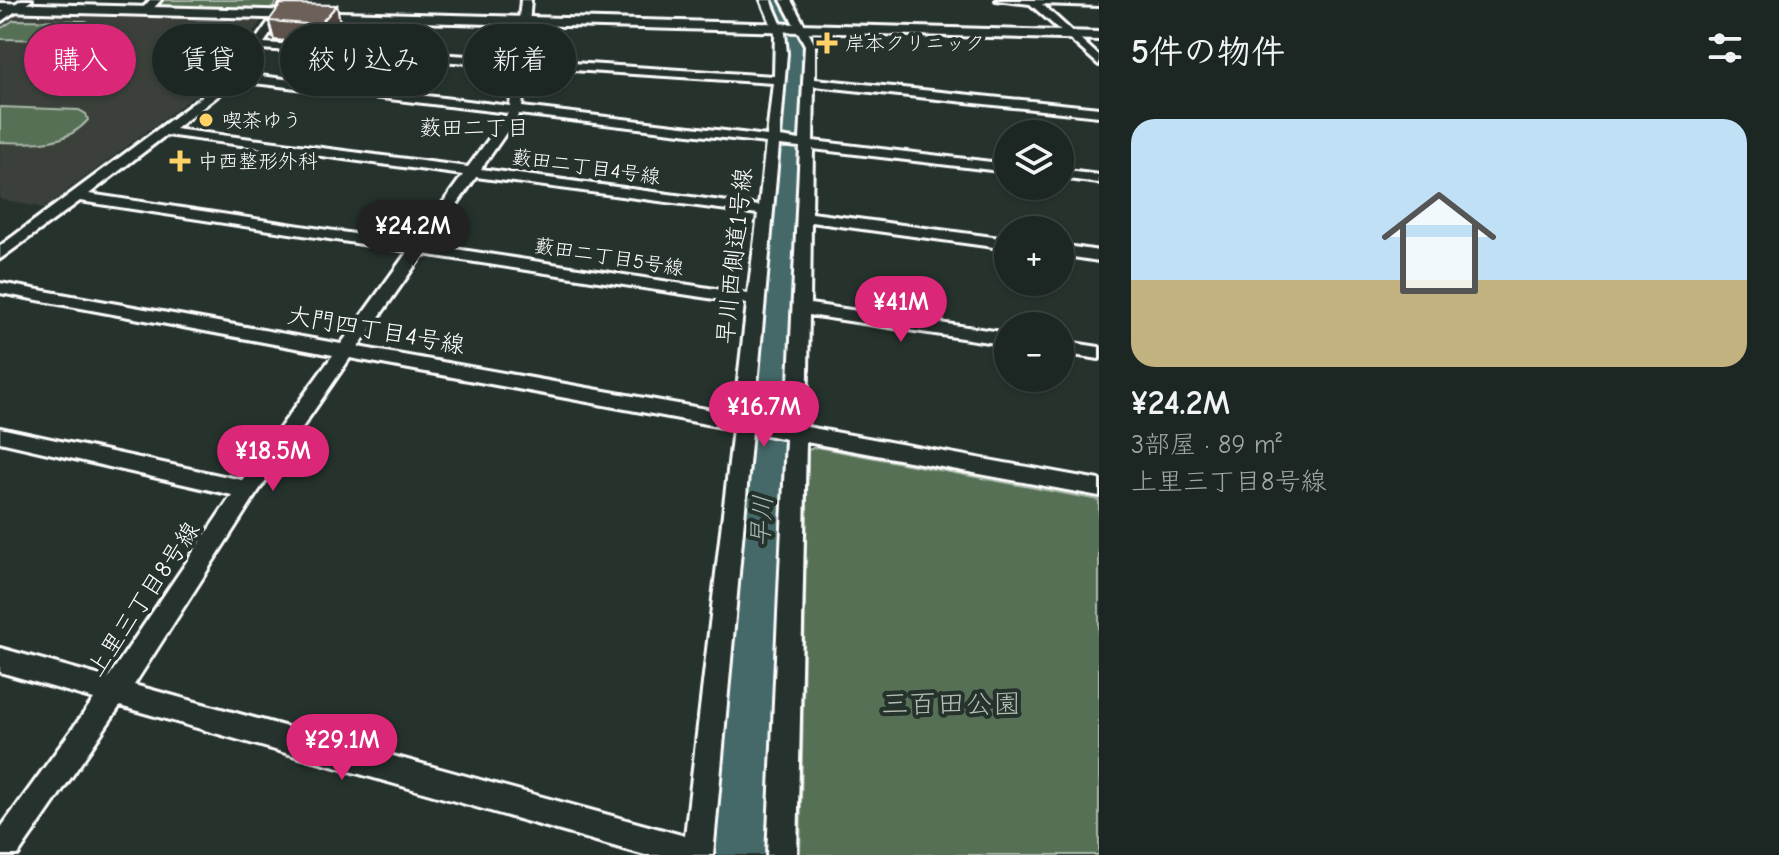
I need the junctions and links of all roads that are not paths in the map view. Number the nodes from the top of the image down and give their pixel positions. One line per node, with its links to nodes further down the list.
1 (156, 0): 11 (street)
2 (289, 0): 12 (street)
3 (526, 0): 14 (street)
4 (766, 0): 16 (street, 早川西側道1号線)
5 (786, 0): 17 (street)
6 (1001, 0): 7 (street)
7 (1032, 0): 8 (street); 19 (street)
8 (1099, 3)
9 (22, 4): 10 (street); 11 (street); 13 (street)
10 (0, 7)
11 (145, 11): 12 (street)
12 (279, 14): 14 (street); 18 (street)
13 (0, 19)
14 (524, 21): 15 (street); 16 (street)
15 (524, 24)
16 (779, 28): 17 (street); 26 (street, 早川西側道1号線)
17 (802, 28): 19 (street); 27 (street)
18 (264, 35)
19 (1072, 35): 20 (street); 23 (street)
20 (1099, 36)
21 (264, 47): 22 (street)
22 (464, 59)
23 (1099, 62)
24 (576, 67): 26 (street)
25 (264, 80): 30 (street)
26 (779, 80): 33 (street, 早川西側道1号線)
27 (809, 82): 31 (street); 34 (street)
28 (210, 96): 32 (street)
29 (517, 96): 30 (street)
30 (516, 110): 33 (street); 36 (street, 上里三丁目8号線)
31 (1099, 112)
32 (164, 131): 36 (street, 藪田二丁目4号線); 39 (street)
33 (772, 140): 34 (street); 40 (street, 早川西側道1号線)
34 (807, 145): 35 (street); 41 (street)
35 (994, 166)
36 (473, 171): 40 (street, 藪田二丁目4号線); 43 (street, 上里三丁目8号線)
37 (1074, 176): 38 (street)
38 (1099, 179)
39 (77, 196): 43 (street, 藪田二丁目5号線); 45 (street)
40 (765, 211): 48 (street, 早川西側道1号線)
41 (803, 216): 42 (street); 49 (street)
42 (994, 242)
43 (419, 248): 48 (street, 藪田二丁目5号線); 52 (street, 上里三丁目8号線)
44 (1074, 252): 46 (street)
45 (0, 254)
46 (1099, 256)
47 (0, 288): 52 (street, 大門四丁目4号線)
48 (756, 300): 54 (street, 早川西側道1号線)
49 (800, 308): 50 (street); 55 (street)
50 (994, 337)
51 (1074, 349): 53 (street)
52 (348, 351): 54 (street, 大門四丁目4号線); 58 (street, 上里三丁目8号線)
53 (1099, 353)
54 (742, 423): 55 (street, 大門四丁目4号線); 62 (street, 早川西側道1号線)
55 (795, 433): 57 (street); 63 (street)
56 (0, 435): 58 (street)
57 (1099, 488)
58 (247, 490): 60 (street, 上里三丁目8号線)
59 (0, 660): 60 (street)
60 (114, 692): 61 (street, 上里三丁目8号線); 62 (street)
61 (0, 855)
62 (698, 855)
63 (782, 855)

